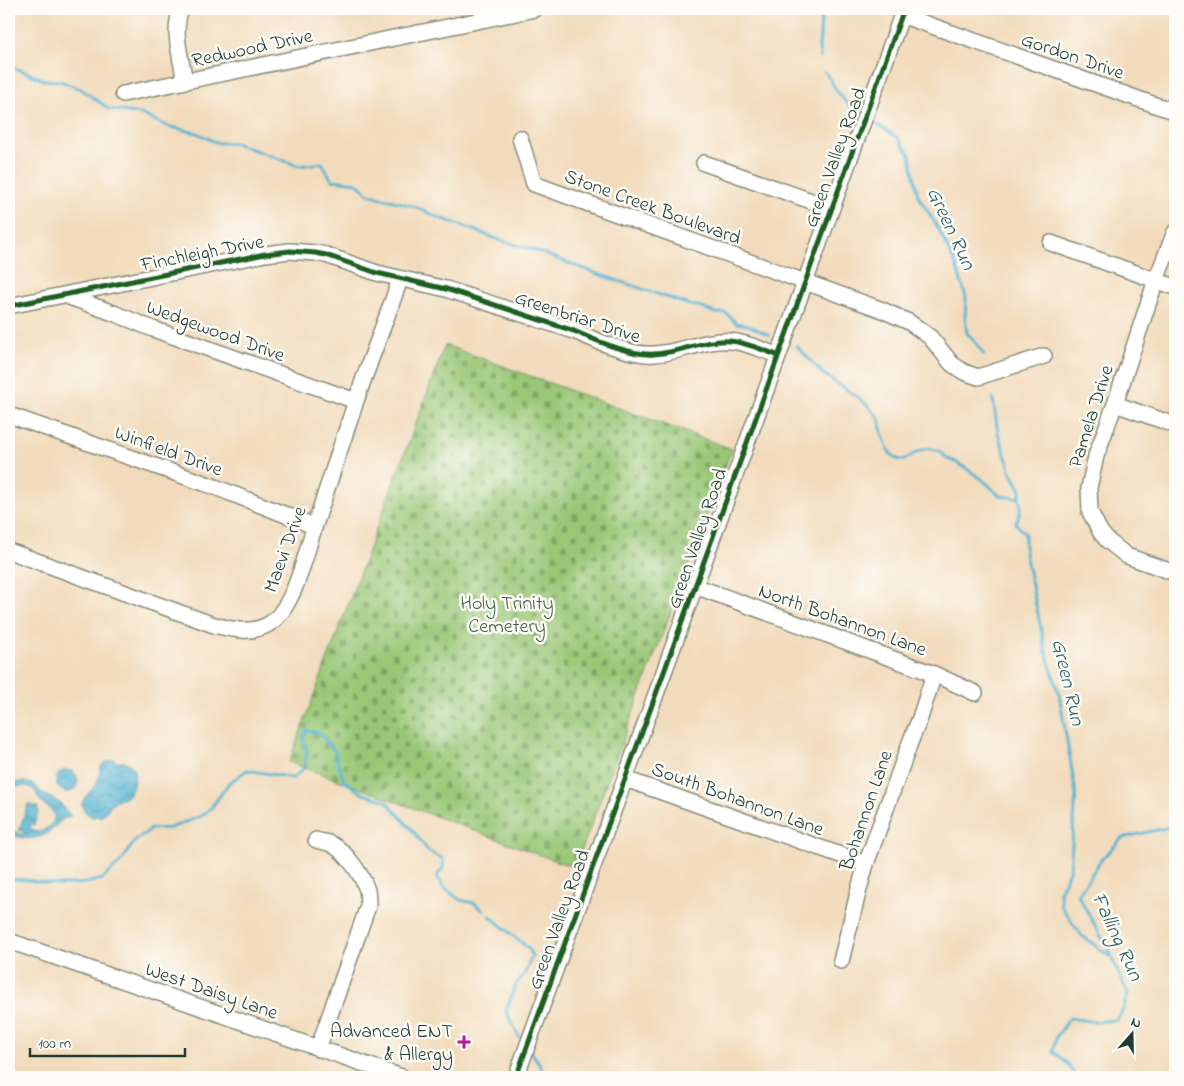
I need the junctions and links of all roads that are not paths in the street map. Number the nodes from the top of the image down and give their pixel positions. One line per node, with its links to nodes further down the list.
1 (180, 9): 4 (street)
2 (535, 9): 4 (street, Redwood Drive)
3 (902, 12): 6 (street, Gordon Drive); 9 (street, Green Valley Road)
4 (185, 81): 5 (street, Redwood Drive)
5 (124, 94)
6 (1175, 111)
7 (520, 138): 14 (street, Stone Creek Boulevard)
8 (704, 163): 9 (street)
9 (832, 208): 14 (street, Green Valley Road)
10 (1175, 232): 13 (street, Pamela Drive)
11 (1051, 243): 13 (street)
12 (400, 279): 16 (street, Finchleigh Drive); 18 (street, Greenbriar Drive); 20 (street, Maevi Drive)
13 (1156, 280): 15 (street); 21 (street, Pamela Drive)
14 (804, 281): 18 (street, Green Valley Road); 19 (street)
15 (1175, 287)
16 (63, 294): 17 (street, Finchleigh Drive); 20 (street, Wedgewood Drive)
17 (9, 306)
18 (777, 355): 27 (street, Green Valley Road)
19 (1044, 356)
20 (356, 401): 24 (street, Maevi Drive)
21 (1115, 404): 23 (street); 26 (street, Pamela Drive)
22 (9, 415): 24 (street, Winfield Drive)
23 (1175, 425)
24 (314, 526): 25 (street, Maevi Drive)
25 (9, 551)
26 (1175, 573)
27 (695, 586): 28 (street, North Bohannon Lane); 30 (street, Green Valley Road)
28 (934, 674): 29 (street, North Bohannon Lane); 32 (street, Bohannon Lane)
29 (976, 693)
30 (625, 779): 32 (street, South Bohannon Lane); 37 (street, Green Valley Road)
31 (316, 840): 35 (street)
32 (866, 864): 34 (street, Bohannon Lane)
33 (9, 941): 35 (street, West Daisy Lane)
34 (841, 961)
35 (318, 1049): 36 (street, West Daisy Lane)
36 (402, 1077)
37 (516, 1077)

